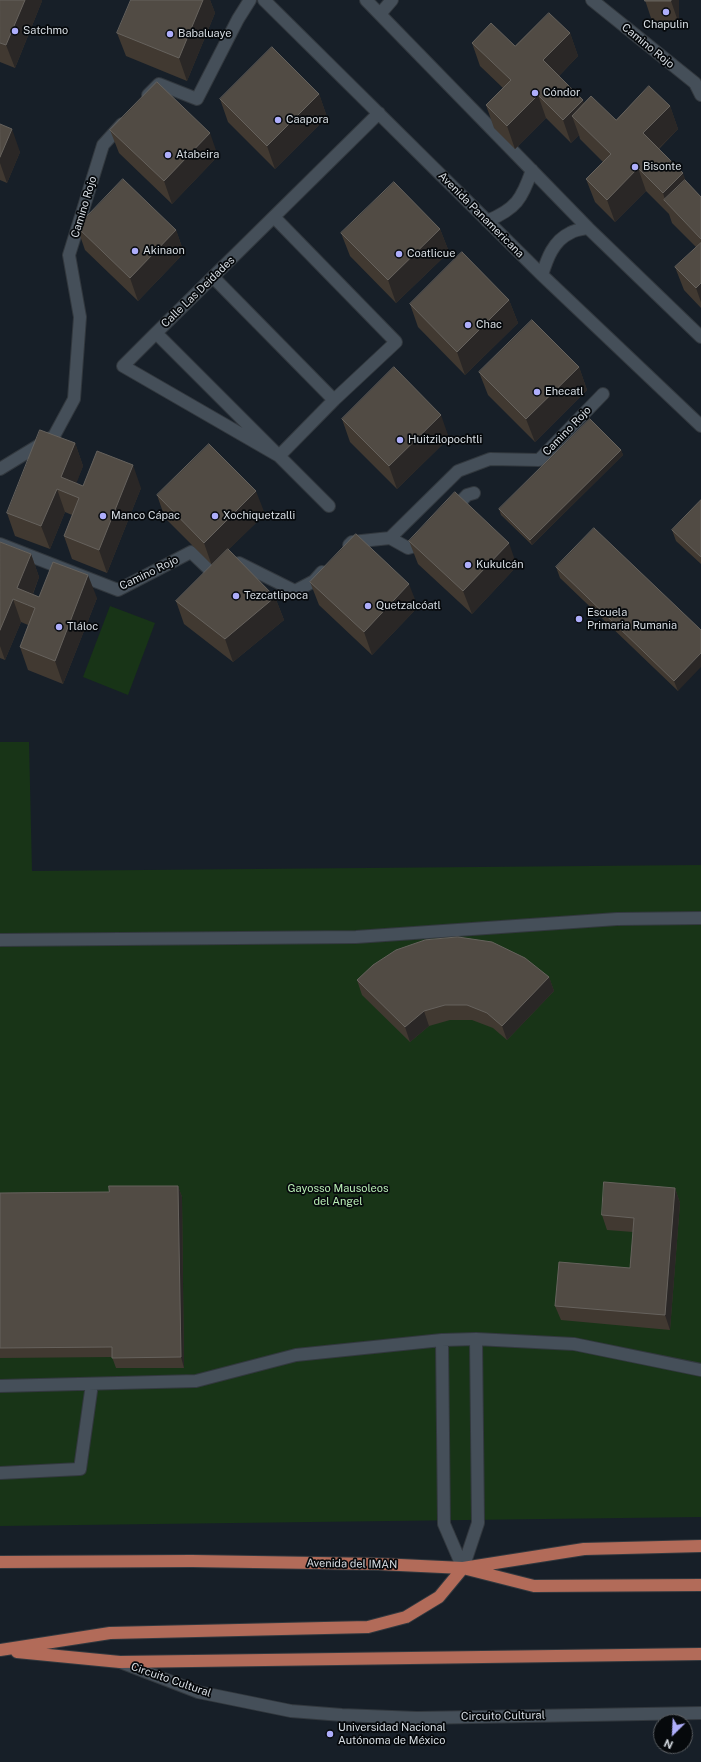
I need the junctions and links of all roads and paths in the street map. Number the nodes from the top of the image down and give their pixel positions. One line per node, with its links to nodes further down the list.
1 (250, 0): 8 (street)
2 (264, 0): 9 (street, Avenida Panamericana)
3 (366, 0): 6 (street)
4 (392, 0): 6 (street)
5 (592, 0): 7 (street, Camino Rojo)
6 (380, 14): 11 (street)
7 (701, 95)
8 (138, 106)
9 (379, 113): 12 (street, Calle Las Deidades); 13 (street, Avenida Panamericana)
10 (128, 117): 23 (street, Camino Rojo)
11 (532, 170): 13 (street); 14 (street)
12 (274, 218): 16 (street, Calle Las Deidades); 20 (street)
13 (487, 220): 15 (street, Avenida Panamericana)
14 (588, 228): 15 (street); 18 (street)
15 (542, 275): 21 (street, Avenida Panamericana)
16 (213, 277): 17 (street, Calle Las Deidades); 20 (street)
17 (156, 333): 22 (street, Calle Las Deidades); 22 (street)
18 (701, 337)
19 (603, 394): 28 (street, Camino Rojo)
20 (334, 400): 22 (street)
21 (701, 426)
22 (279, 456): 25 (street, Calle Las Deidades)
23 (0, 469)
24 (474, 493): 26 (street)
25 (329, 506)
26 (442, 522)
27 (432, 533): 28 (street)
28 (390, 538): 30 (street)
29 (0, 544): 31 (street, Camino Rojo)
30 (341, 553)
31 (330, 564)
32 (701, 918): 33 (street)
33 (0, 940)
34 (476, 1339): 35 (street); 36 (street); 42 (street)
35 (442, 1340): 37 (street); 42 (street)
36 (701, 1370)
37 (92, 1384): 38 (street); 39 (street)
38 (0, 1386)
39 (0, 1473)
40 (701, 1546): 42 (main road)
41 (0, 1562): 42 (main road, Avenida del IMAN)
42 (463, 1568): 43 (main road, Avenida del IMAN); 44 (main road)
43 (701, 1585)
44 (0, 1650): 46 (main road)
45 (701, 1654): 46 (main road)
46 (120, 1662): 47 (street, Circuito Cultural)
47 (701, 1713)

